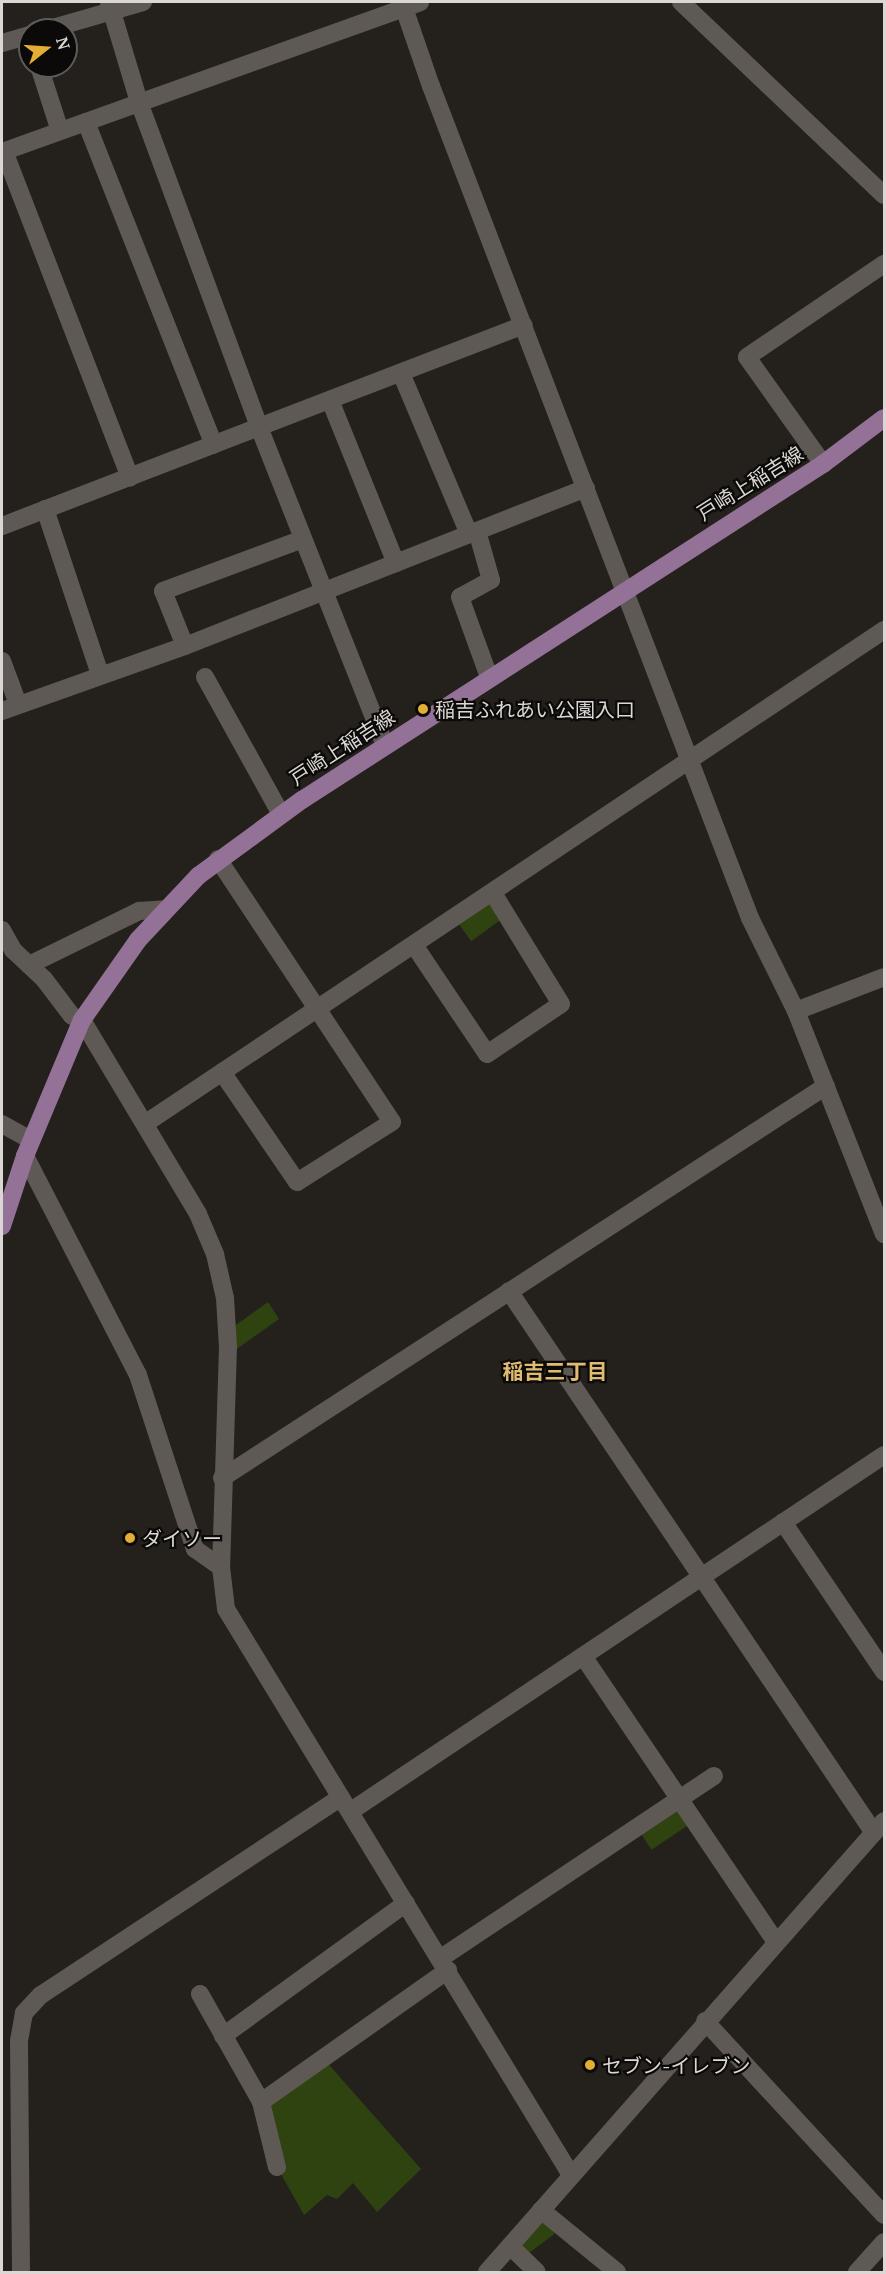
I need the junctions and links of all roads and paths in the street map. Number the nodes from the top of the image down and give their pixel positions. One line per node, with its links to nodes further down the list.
1 (142, 2): 4 (street)
2 (681, 2): 13 (street)
3 (409, 4): 9 (street); 15 (street)
4 (111, 6): 5 (street); 9 (street)
5 (78, 18)
6 (18, 39): 7 (street)
7 (2, 43)
8 (43, 78): 11 (street)
9 (140, 102): 10 (street); 19 (street)
10 (86, 122): 11 (street); 20 (street)
11 (60, 131): 12 (street)
12 (3, 151): 22 (street)
13 (885, 195)
14 (885, 264): 21 (street)
15 (524, 325): 16 (street); 23 (street)
16 (401, 373): 17 (street); 26 (street)
17 (330, 400): 19 (street); 28 (street)
18 (885, 418): 21 (main road, 戸崎上稲吉線)
19 (259, 427): 20 (street); 27 (street)
20 (214, 445): 22 (street)
21 (823, 464): 29 (main road, 戸崎上稲吉線)
22 (130, 477): 24 (street)
23 (586, 488): 26 (street); 29 (street)
24 (45, 509): 25 (street); 34 (street)
25 (2, 526)
26 (473, 533): 28 (street); 36 (street)
27 (303, 539): 30 (street); 32 (street)
28 (396, 563): 30 (street)
29 (625, 590): 36 (main road, 戸崎上稲吉線); 39 (street)
30 (323, 591): 32 (street); 38 (street)
31 (885, 630): 39 (street)
32 (185, 646): 34 (street)
33 (2, 661): 37 (street)
34 (100, 674): 37 (street)
35 (205, 677): 40 (street)
36 (489, 677): 38 (main road, 戸崎上稲吉線)
37 (10, 707)
38 (385, 745): 40 (main road, 戸崎上稲吉線)
39 (689, 759): 42 (street); 50 (street)
40 (282, 814): 41 (main road, 戸崎上稲吉線)
41 (218, 859): 43 (main road, 戸崎上稲吉線); 49 (street)
42 (493, 893): 45 (street); 45 (street)
43 (165, 909): 47 (street); 51 (main road, 戸崎上稲吉線)
44 (2, 930): 46 (street)
45 (414, 945): 49 (street)
46 (6, 954): 47 (street)
47 (29, 965): 51 (street)
48 (885, 977): 50 (street)
49 (318, 1008): 52 (street); 52 (street)
50 (796, 1011): 53 (street)
51 (82, 1020): 55 (street); 56 (main road, 戸崎上稲吉線)
52 (222, 1072): 55 (street)
53 (826, 1086): 58 (street); 59 (street)
54 (2, 1124): 56 (street)
55 (146, 1124): 61 (street)
56 (28, 1148): 57 (main road, 戸崎上稲吉線); 63 (street)
57 (2, 1226)
58 (885, 1234)
59 (508, 1291): 61 (street); 64 (street)
60 (885, 1455): 62 (street)
61 (222, 1478): 63 (street)
62 (783, 1522): 64 (street); 66 (street)
63 (221, 1567): 69 (street)
64 (703, 1576): 65 (street); 70 (street)
65 (583, 1656): 68 (street); 69 (street)
66 (885, 1672)
67 (714, 1776): 68 (street)
68 (681, 1798): 72 (street); 73 (street)
69 (346, 1804): 71 (street); 84 (street)
70 (879, 1827): 72 (street)
71 (406, 1903): 73 (street); 76 (street)
72 (777, 1942): 75 (street)
73 (444, 1964): 77 (street); 79 (street)
74 (200, 1994): 76 (street)
75 (705, 2021): 79 (street); 81 (street)
76 (223, 2036): 77 (street)
77 (261, 2102): 78 (street)
78 (277, 2167)
79 (571, 2175): 80 (street)
80 (541, 2211): 83 (street); 87 (street)
81 (885, 2215)
82 (885, 2242): 88 (street)
83 (510, 2246): 85 (street); 86 (street)
84 (21, 2272)
85 (486, 2272)
86 (537, 2272)
87 (617, 2272)
88 (856, 2272)

